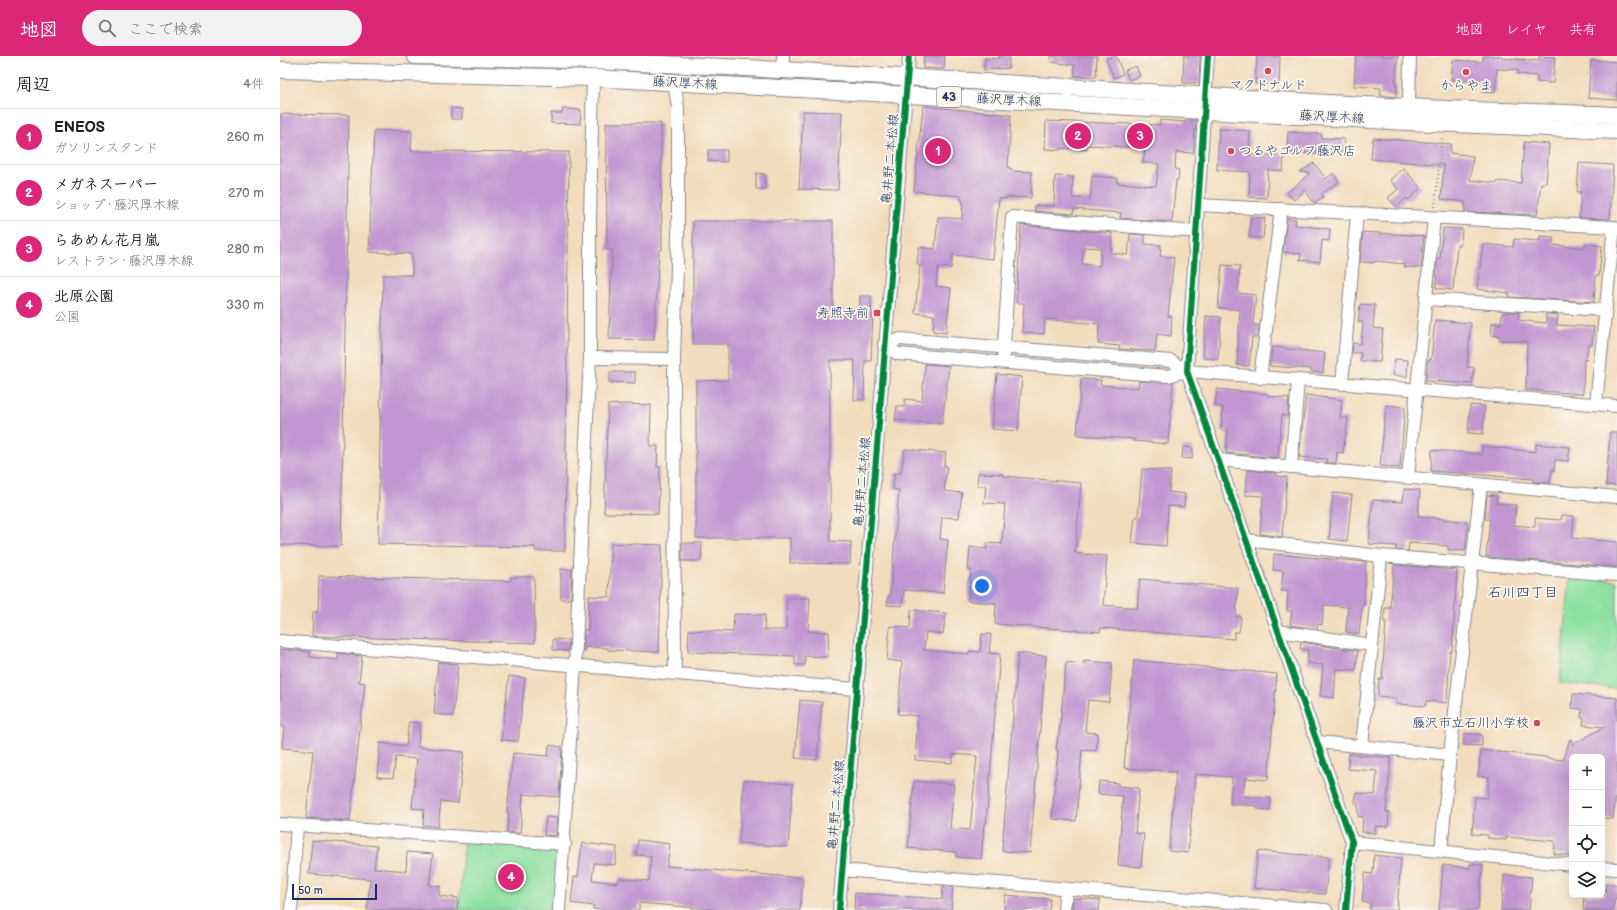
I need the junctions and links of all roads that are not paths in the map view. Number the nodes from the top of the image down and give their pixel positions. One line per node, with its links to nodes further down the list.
1 (415, 56): 5 (main road, 藤沢厚木線 / 43)
2 (909, 56): 10 (street, 亀井野二本松線)
3 (1208, 56): 13 (street)
4 (1410, 56): 14 (street)
5 (533, 57): 6 (main road, 藤沢厚木線 / 43)
6 (712, 61): 7 (main road, 藤沢厚木線 / 43)
7 (782, 63): 10 (main road, 藤沢厚木線 / 43)
8 (280, 70): 9 (main road, 藤沢厚木線 / 43)
9 (593, 78): 11 (main road, 藤沢厚木線 / 43); 26 (street)
10 (908, 78): 12 (street, 亀井野二本松線); 13 (main road, 藤沢厚木線 / 43)
11 (674, 82): 12 (main road, 藤沢厚木線 / 43); 27 (street)
12 (907, 95): 13 (main road, 藤沢厚木線 / 43); 24 (street, 亀井野二本松線)
13 (1206, 103): 14 (main road, 藤沢厚木線 / 43); 16 (main road, 藤沢厚木線 / 43); 17 (street)
14 (1409, 107): 15 (main road, 藤沢厚木線 / 43)
15 (1617, 115)
16 (1617, 131)
17 (1199, 205): 18 (street); 21 (street)
18 (1281, 209): 19 (street); 30 (street)
19 (1358, 214): 20 (street); 32 (street)
20 (1434, 218): 22 (street); 23 (street)
21 (1197, 232): 25 (street); 29 (street)
22 (1426, 299): 23 (street); 33 (street)
23 (1605, 310): 34 (street)
24 (884, 345): 25 (street); 28 (street); 50 (street, 亀井野二本松線)
25 (1004, 348): 28 (street); 29 (street)
26 (590, 358): 27 (street); 48 (street)
27 (674, 359): 49 (street)
28 (1003, 361): 29 (street)
29 (1187, 371): 30 (street); 36 (street)
30 (1260, 378): 31 (street)
31 (1298, 381): 32 (street); 37 (street)
32 (1342, 384): 33 (street)
33 (1417, 390): 34 (street); 38 (street)
34 (1596, 404): 35 (street)
35 (1617, 406)
36 (1218, 460): 37 (street); 41 (street)
37 (1291, 467): 38 (street)
38 (1408, 477): 39 (street)
39 (1481, 485): 40 (street); 43 (street)
40 (1617, 497)
41 (1246, 540): 42 (street); 45 (street)
42 (1381, 556): 43 (street); 47 (street)
43 (1471, 563): 44 (street); 53 (street)
44 (1617, 576)
45 (1278, 631): 47 (street); 51 (street)
46 (280, 641): 48 (street)
47 (1372, 645): 52 (street)
48 (575, 665): 49 (street); 57 (street)
49 (675, 674): 50 (street)
50 (856, 688): 61 (street, 亀井野二本松線)
51 (1317, 742): 52 (street); 56 (street)
52 (1362, 746): 53 (street)
53 (1450, 754): 58 (street)
54 (280, 824): 55 (street)
55 (297, 826): 57 (street); 64 (street)
56 (1352, 842): 58 (street); 69 (street)
57 (565, 844): 65 (street)
58 (1442, 851): 59 (street)
59 (1569, 865)
60 (1605, 868): 62 (street)
61 (842, 870): 63 (street); 66 (street, 亀井野二本松線)
62 (1617, 870)
63 (1066, 889): 67 (street); 68 (street)
64 (291, 910)
65 (559, 910)
66 (838, 910)
67 (1064, 910)
68 (1326, 910)
69 (1346, 910)

